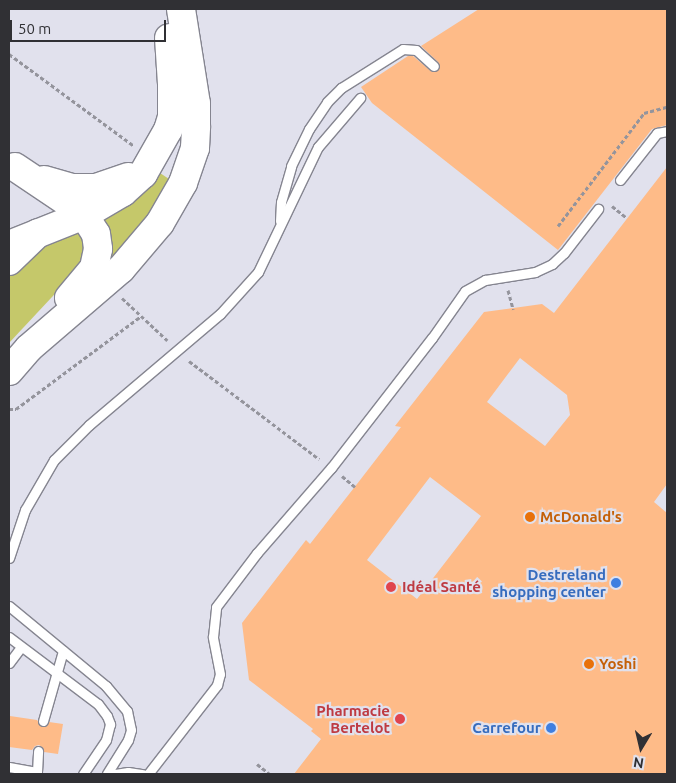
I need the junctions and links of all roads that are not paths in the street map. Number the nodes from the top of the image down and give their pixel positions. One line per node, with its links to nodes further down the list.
1 (166, 9): 6 (main road)
2 (180, 9): 15 (main road)
3 (434, 66): 11 (lane)
4 (360, 98): 11 (lane)
5 (667, 131): 8 (lane)
6 (153, 158): 7 (main road); 10 (main road)
7 (12, 164): 10 (main road)
8 (620, 180)
9 (598, 209): 32 (lane)
10 (84, 215): 12 (main road); 15 (main road)
11 (279, 226): 17 (lane)
12 (38, 233): 13 (main road); 14 (main road)
13 (9, 245)
14 (9, 261)
15 (29, 348): 16 (main road)
16 (9, 371)
17 (9, 558)
18 (9, 606): 21 (lane)
19 (9, 637): 20 (lane)
20 (21, 647): 22 (lane); 23 (lane)
21 (63, 651): 23 (lane); 29 (lane)
22 (9, 663)
23 (57, 672): 24 (lane); 28 (lane)
24 (43, 721)
25 (38, 751): 27 (lane)
26 (9, 767): 27 (lane)
27 (37, 773)
28 (83, 774)
29 (107, 774)
30 (115, 774): 31 (lane)
31 (143, 774)
32 (148, 774)

